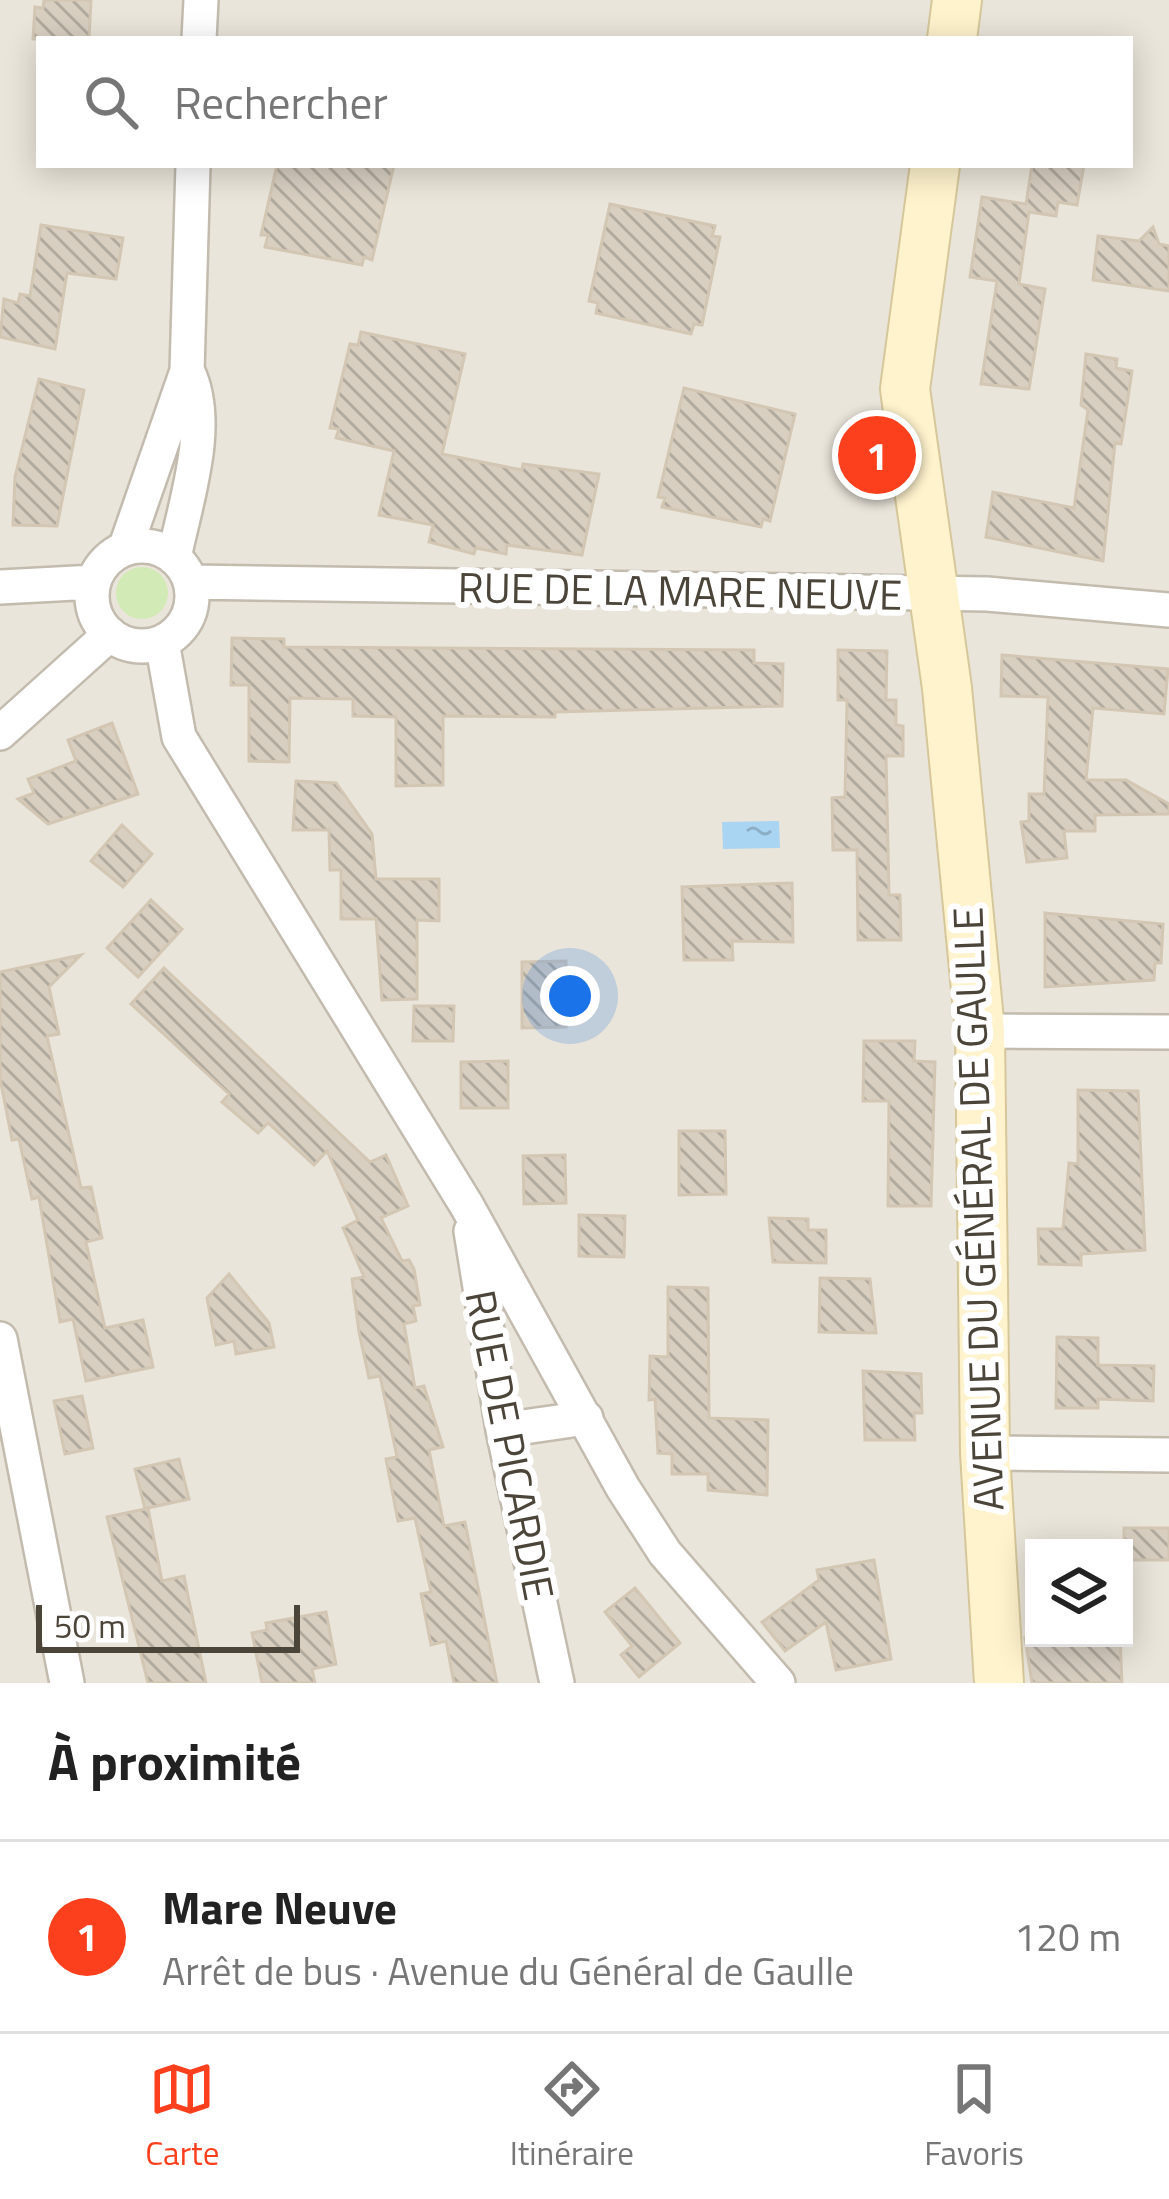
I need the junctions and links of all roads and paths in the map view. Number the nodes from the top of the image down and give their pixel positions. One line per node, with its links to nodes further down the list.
1 (201, 0): 3 (street)
2 (957, 0): 4 (main road)
3 (199, 36)
4 (952, 36)
5 (193, 168): 7 (street)
6 (935, 168): 12 (main road, AVENUE DU GÉNÉRAL DE GAULLE)
7 (187, 371): 8 (street); 9 (street)
8 (125, 549): 9 (street); 10 (street)
9 (182, 570): 12 (street, RUE DE LA MARE NEUVE); 15 (street)
10 (94, 582): 11 (street); 14 (street)
11 (0, 587)
12 (933, 594): 13 (street, RUE DE LA MARE NEUVE); 17 (main road, AVENUE DU GÉNÉRAL DE GAULLE)
13 (1169, 610)
14 (110, 634): 15 (street); 16 (street)
15 (162, 642): 19 (street)
16 (0, 733)
17 (980, 1031): 18 (street); 23 (main road, AVENUE DU GÉNÉRAL DE GAULLE)
18 (1169, 1032)
19 (467, 1206): 21 (street); 22 (street, RUE DE PICARDIE)
20 (0, 1339): 25 (street)
21 (586, 1418): 22 (street); 27 (street)
22 (503, 1430): 26 (street, RUE DE PICARDIE)
23 (985, 1453): 24 (street); 28 (main road, AVENUE DU GÉNÉRAL DE GAULLE)
24 (1169, 1455)
25 (67, 1683)
26 (557, 1683)
27 (778, 1683)
28 (998, 1683)

